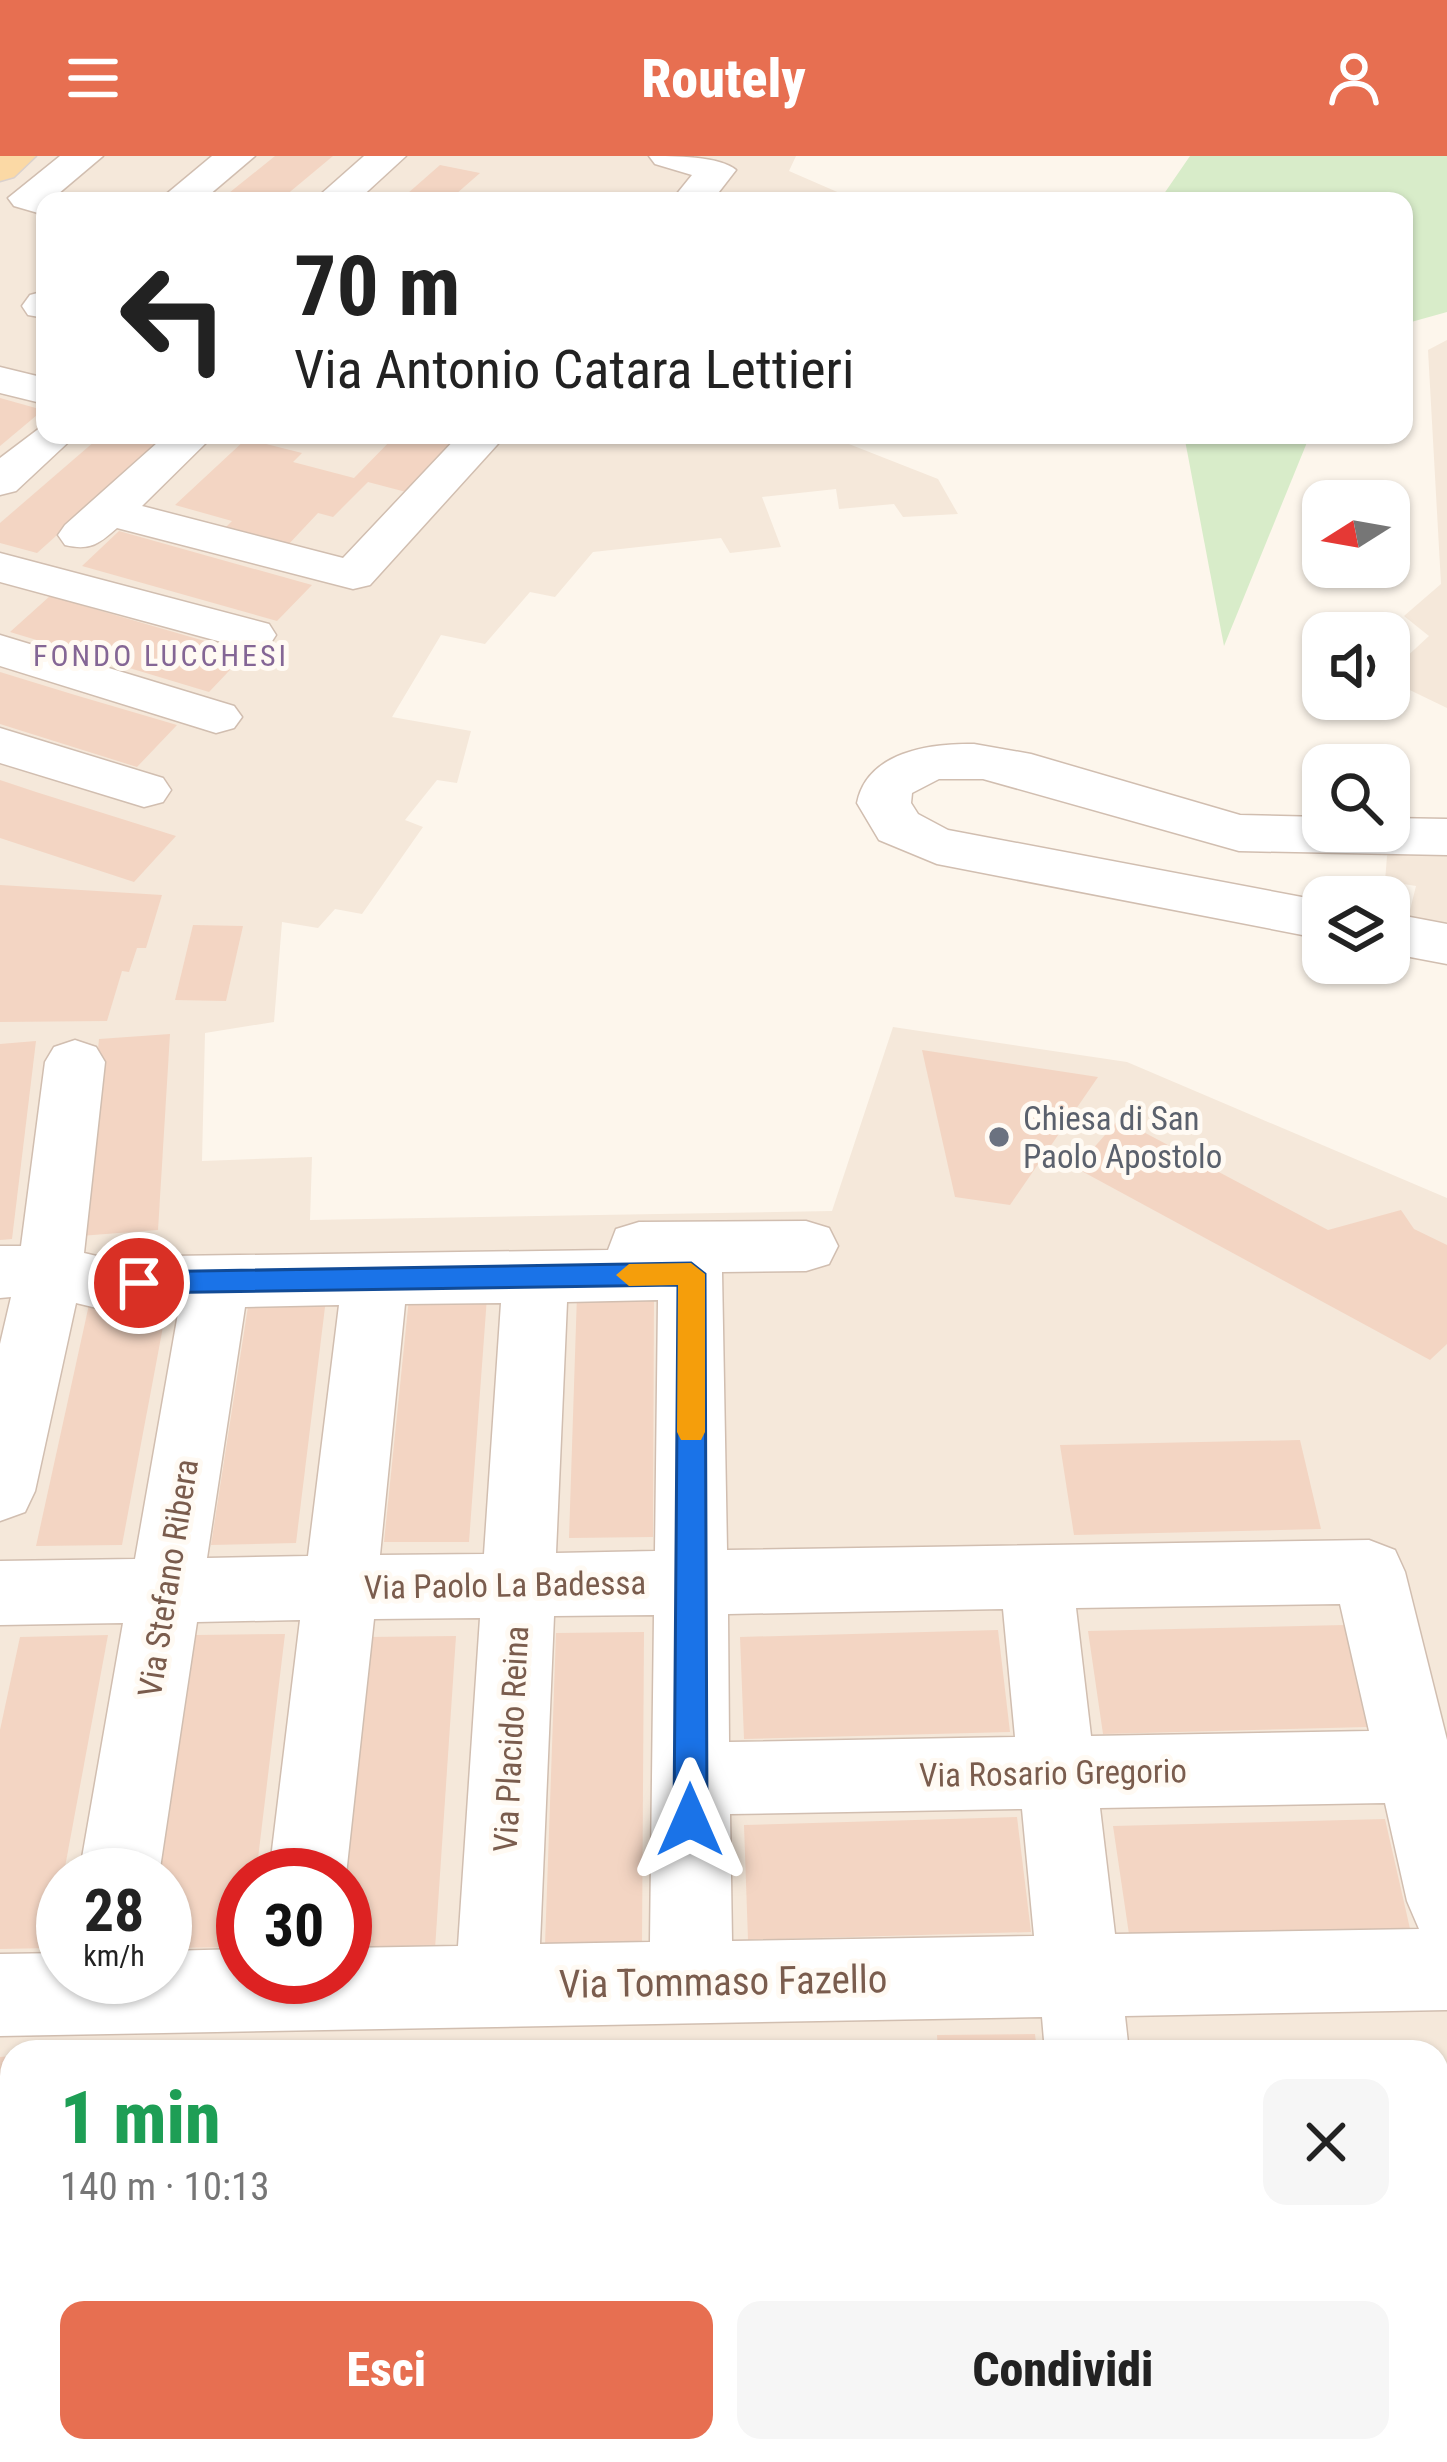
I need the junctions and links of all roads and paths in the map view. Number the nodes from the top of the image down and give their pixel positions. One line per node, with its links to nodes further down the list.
1 (17, 156): 6 (main road)
2 (84, 156): 7 (street)
3 (236, 156): 8 (street)
4 (387, 156): 9 (street)
5 (668, 156): 10 (street)
6 (0, 169)
7 (36, 192)
8 (190, 192)
9 (344, 192)
10 (699, 192)
11 (5, 369): 12 (street)
12 (36, 386)
13 (43, 444): 16 (street)
14 (182, 444): 17 (street)
15 (476, 444): 17 (street)
16 (0, 481)
17 (108, 511): 18 (street)
18 (18, 572): 19 (street); 20 (street)
19 (0, 610)
20 (251, 635)
21 (0, 650): 22 (street)
22 (216, 717)
23 (0, 746): 24 (street)
24 (144, 790)
25 (1447, 837): 26 (street)
26 (1302, 916)
27 (1410, 937): 28 (street)
28 (1447, 944)
29 (75, 1062): 31 (street)
30 (806, 1246): 31 (street)
31 (25, 1272): 34 (street); 35 (street)
32 (535, 1277): 33 (street); 37 (street); 38 (street, Via Placido Reina)
33 (375, 1279): 34 (street); 39 (street)
34 (216, 1282): 40 (street, Via Stefano Ribera)
35 (0, 1491)
36 (1036, 1577): 37 (street, Via Paolo La Badessa); 42 (street, Via Paolo La Badessa); 43 (street)
37 (691, 1582): 38 (street, Via Paolo La Badessa); 44 (street)
38 (519, 1585): 39 (street, Via Paolo La Badessa); 51 (street, Via Placido Reina)
39 (340, 1587): 40 (street, Via Paolo La Badessa); 46 (street)
40 (166, 1590): 41 (street, Via Paolo La Badessa); 45 (street, Via Stefano Ribera)
41 (0, 1593)
42 (1417, 1766): 43 (street, Via Rosario Gregorio); 47 (street)
43 (1057, 1773): 44 (street, Via Rosario Gregorio); 54 (street)
44 (690, 1779): 49 (street)
45 (123, 1848)
46 (311, 1848)
47 (1447, 1901)
48 (1447, 1969): 54 (street, Via Tommaso Fazello)
49 (691, 1982): 51 (street, Via Tommaso Fazello); 54 (street, Via Tommaso Fazello)
50 (372, 1984): 51 (street, Via Tommaso Fazello)
51 (497, 1986)
52 (36, 1991): 53 (street, Via Tommaso Fazello)
53 (0, 1995)
54 (1083, 2014)

